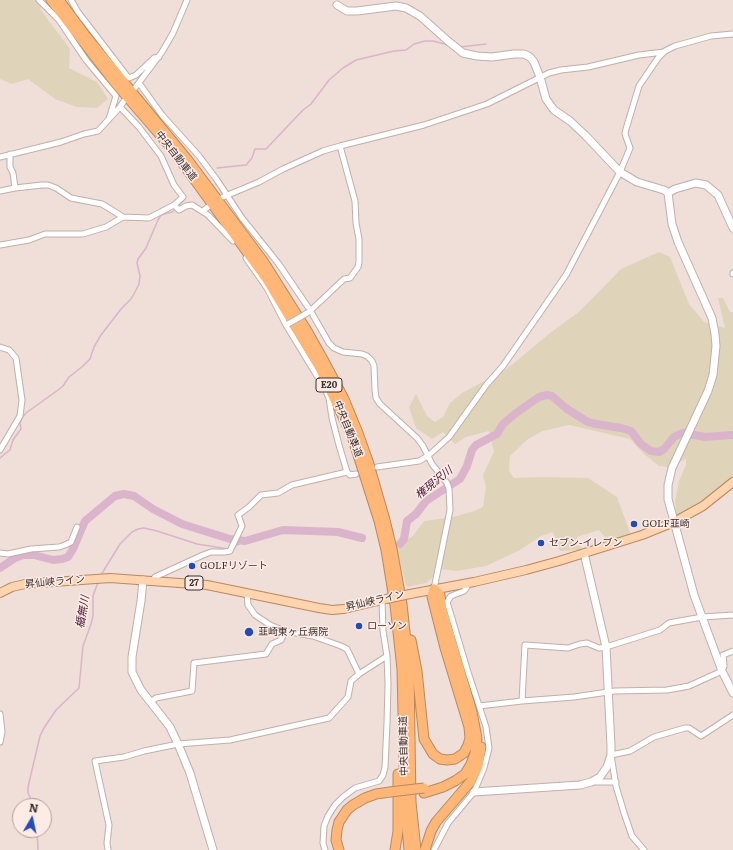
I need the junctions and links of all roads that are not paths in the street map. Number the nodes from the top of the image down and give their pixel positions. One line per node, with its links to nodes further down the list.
1 (39, 0): 15 (street)
2 (50, 0): 53 (highway, 中央自動車道 / E20)
3 (59, 0): 45 (highway, 中央自動車道 / E20)
4 (71, 0): 9 (street)
5 (187, 0): 9 (street)
6 (335, 4): 10 (street)
7 (733, 34): 8 (street)
8 (665, 51): 10 (street); 19 (street)
9 (159, 57): 11 (street)
10 (540, 77): 16 (street); 19 (street)
11 (139, 83): 12 (street); 23 (street)
12 (135, 88)
13 (124, 101): 14 (street)
14 (120, 107): 15 (street); 24 (street)
15 (109, 119): 17 (street)
16 (340, 146): 23 (street); 30 (street)
17 (10, 154): 18 (street); 20 (street)
18 (0, 157)
19 (620, 172): 22 (street); 34 (street)
20 (15, 188): 21 (street); 27 (street)
21 (0, 191)
22 (668, 193): 28 (street); 39 (street)
23 (225, 196): 30 (street)
24 (174, 205): 26 (street); 27 (street)
25 (208, 207): 26 (street)
26 (203, 211): 31 (street)
27 (123, 217): 29 (street)
28 (733, 228)
29 (0, 245)
30 (310, 311): 31 (street, bridge); 34 (street)
31 (287, 325): 36 (street)
32 (0, 347): 33 (street)
33 (0, 450)
34 (428, 456): 35 (street); 47 (street)
35 (377, 467)
36 (347, 472): 37 (street); 44 (street)
37 (356, 474)
38 (733, 482): 39 (main road, 昇仙峡ライン / 27)
39 (674, 522): 41 (main road, 昇仙峡ライン / 27); 52 (street)
40 (77, 527): 42 (street)
41 (584, 553): 46 (main road, 昇仙峡ライン / 27); 56 (street)
42 (0, 554)
43 (143, 580): 44 (main road, 昇仙峡ライン / 27); 48 (main road, 昇仙峡ライン / 27); 64 (street)
44 (153, 580): 49 (main road, 昇仙峡ライン / 27)
45 (398, 580): 55 (highway); 82 (highway, 中央自動車道 / E20)
46 (466, 584): 47 (main road, 昇仙峡ライン / 27); 65 (street)
47 (434, 589): 50 (main road, 昇仙峡ライン / 27, bridge); 55 (highway)
48 (0, 593)
49 (247, 593): 50 (main road, 昇仙峡ライン / 27); 54 (street)
50 (384, 600): 58 (street)
51 (733, 615): 52 (street)
52 (702, 617): 56 (street); 59 (street)
53 (397, 622): 80 (highway); 81 (highway, 中央自動車道 / E20)
54 (285, 631): 60 (street); 64 (street)
55 (449, 647): 74 (highway, bridge); 83 (highway)
56 (606, 647): 61 (street); 63 (street)
57 (733, 651): 59 (street)
58 (387, 656): 60 (street); 77 (street)
59 (721, 670): 61 (street); 62 (street)
60 (358, 674): 69 (street)
61 (609, 692): 63 (street); 70 (street)
62 (733, 693)
63 (522, 701): 65 (street)
64 (151, 702): 69 (street)
65 (479, 706): 73 (street)
66 (0, 714): 68 (street)
67 (733, 715): 70 (street)
68 (0, 742)
69 (178, 744): 75 (street); 76 (street)
70 (611, 756): 71 (street); 72 (street)
71 (591, 782): 72 (street); 73 (street)
72 (616, 782): 85 (street)
73 (474, 792): 84 (street)
74 (390, 794): 78 (highway); 79 (highway)
75 (108, 850)
76 (213, 850)
77 (324, 850)
78 (339, 850)
79 (344, 850)
80 (395, 850)
81 (409, 850)
82 (416, 850)
83 (425, 850)
84 (434, 850)
85 (644, 850)

